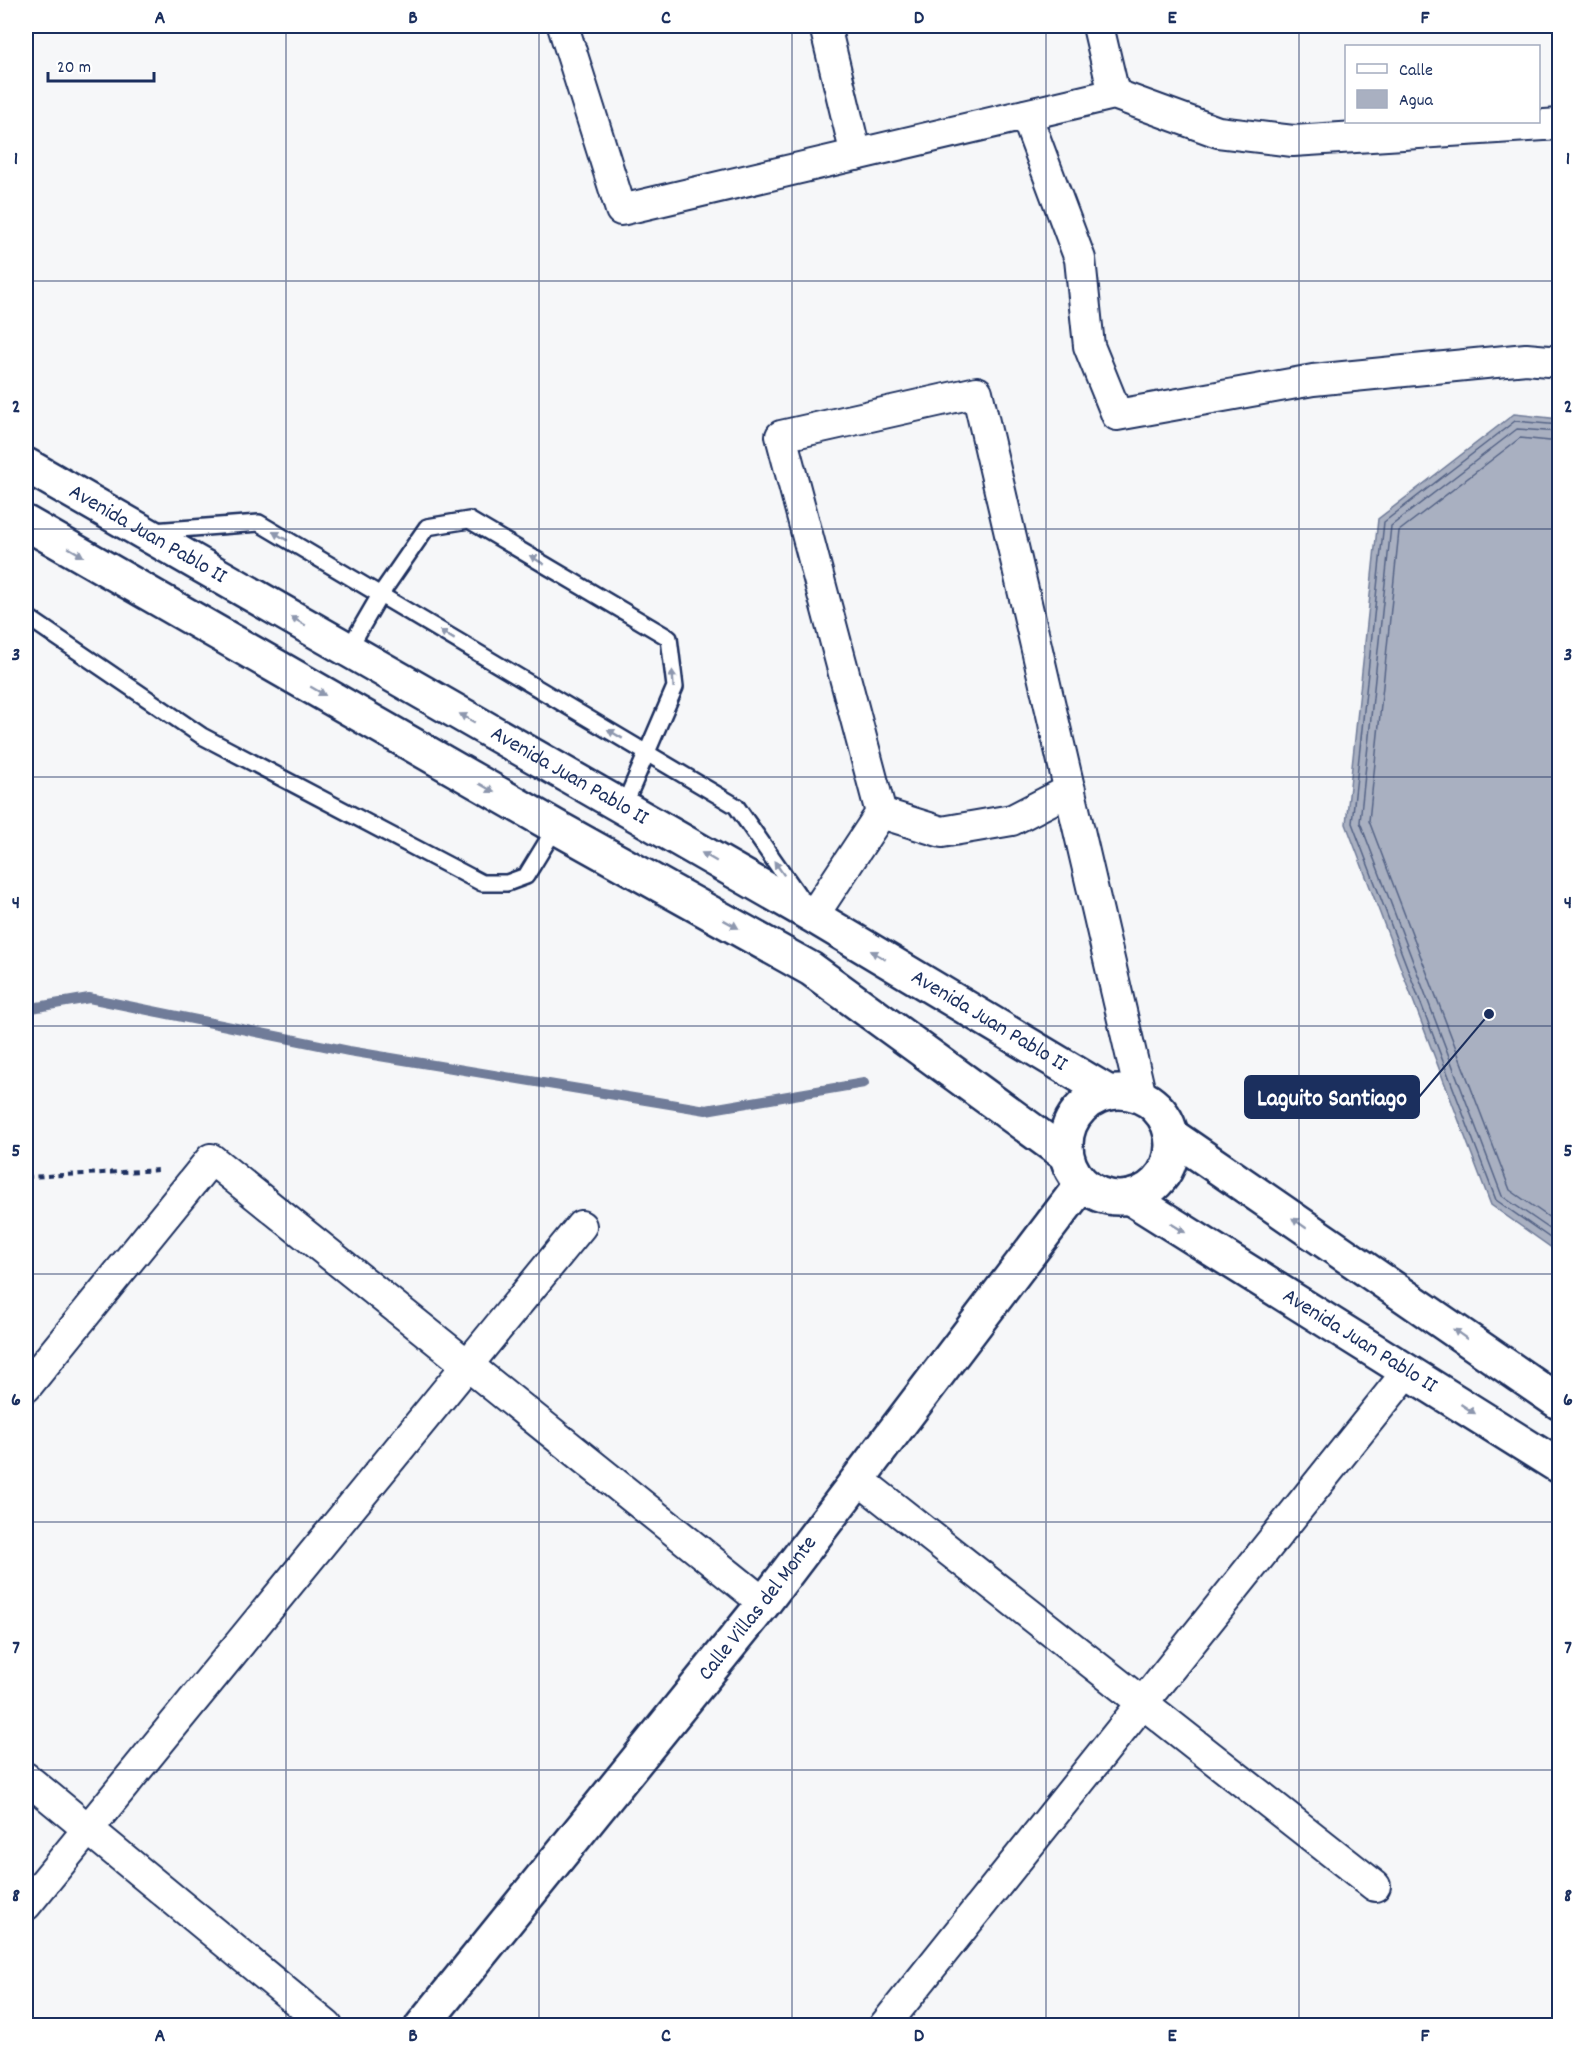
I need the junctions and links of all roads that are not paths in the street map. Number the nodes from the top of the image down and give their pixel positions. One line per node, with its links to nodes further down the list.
1 (563, 26): 7 (street)
2 (825, 26): 7 (street)
3 (1098, 26): 4 (street)
4 (1114, 94): 5 (street); 6 (street)
5 (1026, 115): 7 (street); 8 (street)
6 (1560, 124)
7 (856, 155)
8 (1560, 362)
9 (26, 465): 11 (main road, Avenida Juan Pablo II)
10 (26, 523): 19 (main road, one-way to 19)
11 (141, 532): 12 (lane, one-way to 11); 14 (main road, Avenida Juan Pablo II, one-way to 11)
12 (380, 595): 14 (lane); 15 (lane, one-way to 12); 15 (lane, one-way to 12)
13 (26, 616): 19 (lane)
14 (348, 650): 17 (main road, Avenida Juan Pablo II, one-way to 14)
15 (647, 753): 17 (lane); 20 (lane, one-way to 15)
16 (1070, 790): 18 (street); 18 (street); 22 (street)
17 (623, 808): 20 (main road, Avenida Juan Pablo II, one-way to 17)
18 (880, 813): 20 (street)
19 (556, 827): 24 (main road, one-way to 24)
20 (813, 916): 21 (main road, Avenida Juan Pablo II, one-way to 20)
21 (1109, 1093): 22 (main road); 24 (main road)
22 (1141, 1097): 23 (main road)
23 (1171, 1135): 26 (main road); 31 (main road, one-way to 23)
24 (1066, 1155): 25 (main road)
25 (1082, 1184): 26 (main road); 33 (main road, Calle Villas del Monte)
26 (1129, 1197): 29 (main road, Avenida Juan Pablo II, one-way to 29)
27 (581, 1226): 28 (street)
28 (468, 1365): 30 (street); 34 (street); 37 (street)
29 (1408, 1371): 32 (main road, Avenida Juan Pablo II, one-way to 32); 35 (street)
30 (26, 1387)
31 (1560, 1403)
32 (1560, 1467)
33 (858, 1479): 34 (main road, Calle Villas del Monte); 35 (street)
34 (764, 1603): 41 (main road, Calle Villas del Monte)
35 (1142, 1703): 38 (street); 42 (street)
36 (26, 1778): 37 (street)
37 (87, 1829): 39 (street); 40 (street)
38 (1376, 1886)
39 (26, 1905)
40 (327, 2025)
41 (422, 2025)
42 (884, 2025)

